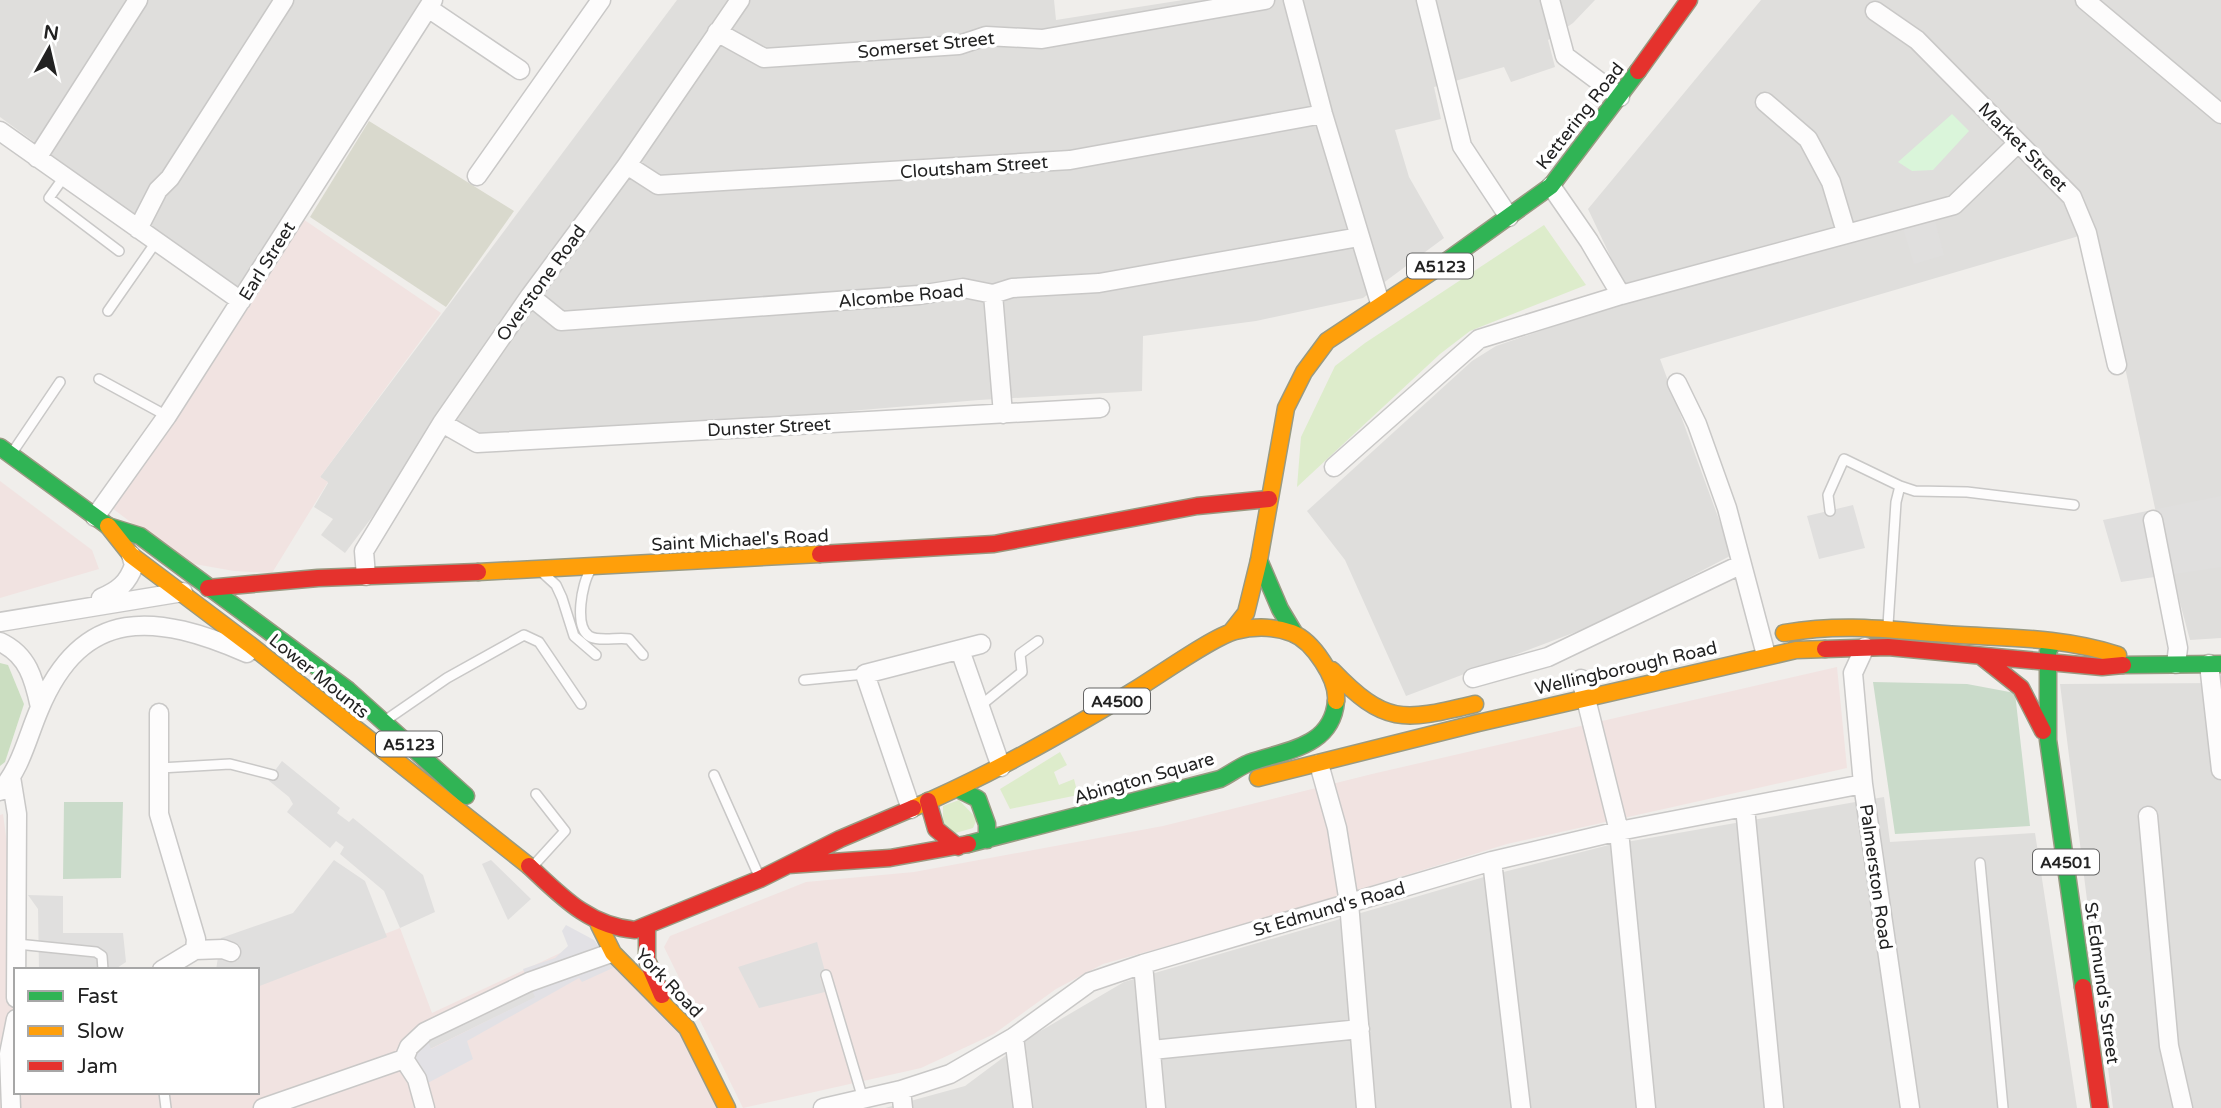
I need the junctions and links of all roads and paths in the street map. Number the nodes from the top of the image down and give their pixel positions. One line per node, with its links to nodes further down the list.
1 (138, 0): 21 (street)
2 (284, 0): 27 (street)
3 (601, 0): 23 (street)
4 (740, 0): 13 (street, Overstone Road)
5 (1265, 0): 13 (street, Somerset Street)
6 (1293, 0): 17 (street)
7 (1426, 0): 26 (street)
8 (1550, 0): 15 (street)
9 (1689, 0): 15 (main road, Kettering Road / A5123)
10 (2085, 0): 18 (street)
11 (430, 4): 14 (street); 35 (street, Earl Street)
12 (1875, 11): 20 (street, Market Street)
13 (717, 32): 22 (street, Overstone Road)
14 (520, 70)
15 (1620, 97): 25 (main road, Kettering Road / A5123)
16 (1765, 102): 28 (street)
17 (1323, 114): 22 (street, Cloutsham Street); 29 (street)
18 (2221, 114)
19 (0, 131): 21 (street)
20 (2018, 143): 28 (street); 38 (street, Market Street)
21 (37, 158): 24 (street)
22 (627, 165): 34 (street, Overstone Road)
23 (477, 176)
24 (64, 177): 27 (street); 31 (lane)
25 (1550, 186): 26 (main road, Kettering Road / A5123); 33 (street)
26 (1509, 217): 36 (main road, Kettering Road / A5123)
27 (138, 229): 30 (street)
28 (1846, 232): 33 (street)
29 (1359, 236): 32 (street, Alcombe Road); 36 (street)
30 (156, 242): 35 (street); 37 (lane)
31 (119, 251)
32 (993, 294): 34 (street, Alcombe Road); 43 (street)
33 (1621, 295): 47 (street)
34 (530, 296): 45 (street, Overstone Road)
35 (242, 301): 44 (street, Earl Street)
36 (1380, 303): 49 (main road, Kettering Road / A5123)
37 (108, 311)
38 (2117, 365)
39 (99, 379): 44 (lane)
40 (60, 382): 46 (lane)
41 (1677, 383): 56 (street)
42 (1100, 408): 43 (street, Dunster Street)
43 (1003, 414): 45 (street, Dunster Street)
44 (167, 416): 53 (street, Earl Street)
45 (442, 423): 59 (street, Overstone Road)
46 (5, 451): 53 (main road, A5123)
47 (1334, 467)
48 (1900, 486): 50 (lane); 51 (lane); 66 (lane)
49 (1269, 499): 55 (main road, Kettering Road / A5123); 57 (main road, Saint Michael's Road)
50 (2074, 505)
51 (1830, 511)
52 (2153, 520): 86 (street)
53 (102, 521): 54 (main road, Lower Mounts); 61 (main road, A5123)
54 (131, 555): 62 (main road, Lower Mounts); 63 (street)
55 (1259, 560): 67 (main road, A5123); 68 (main road)
56 (1740, 565): 70 (street); 91 (street)
57 (592, 567): 58 (main road, Saint Michael's Road); 81 (lane)
58 (540, 570): 59 (main road, Saint Michael's Road); 80 (lane)
59 (366, 576): 60 (main road, Saint Michael's Road)
60 (272, 582): 61 (main road, Saint Michael's Road); 64 (main road)
61 (208, 588): 62 (street); 64 (main road, Lower Mounts / A5123)
62 (181, 592): 63 (street); 75 (main road, Lower Mounts)
63 (85, 606): 65 (street)
64 (244, 613): 75 (main road); 100 (main road, Lower Mounts / A5123)
65 (0, 622)
66 (1888, 626): 69 (main road, Wellingborough Road / A4500); 70 (main road, Wellingborough Road / A4500); 78 (lane)
67 (1231, 632): 68 (main road, Abington Square / A4500); 104 (main road, Abington Square / A4500)
68 (1295, 634): 89 (main road, Abington Square / A4500)
69 (1963, 635): 74 (main road, Wellingborough Road / A4500); 84 (main road, Wellingborough Road / A4500)
70 (1762, 637): 73 (main road, Wellingborough Road / A4500); 82 (street)
71 (1038, 641): 97 (lane)
72 (0, 642): 98 (street)
73 (1741, 642)
74 (2057, 643): 84 (main road, St Edmund's Street / A4501); 85 (main road, Wellingborough Road / A4500)
75 (249, 644): 88 (main road, Lower Mounts)
76 (981, 644): 79 (street)
77 (1865, 647): 78 (main road, Wellingborough Road / A4500); 82 (main road, Wellingborough Road / A4500); 111 (street, Palmerston Road)
78 (1888, 647): 83 (main road, Wellingborough Road / A4500)
79 (960, 650): 90 (street); 97 (street)
80 (596, 655)
81 (643, 655)
82 (1766, 655): 94 (main road, Wellingborough Road / A4500)
83 (1982, 657): 84 (main road, Wellingborough Road / A4500); 101 (main road, St Edmund's Street / A4501)
84 (2047, 662): 85 (main road, Wellingborough Road / A4500); 101 (main road, St Edmund's Street / A4501)
85 (2139, 663): 86 (main road, Wellingborough Road / A4500)
86 (2176, 664): 87 (main road, Wellingborough Road / A4500)
87 (2215, 664): 106 (street)
88 (276, 666): 98 (street); 102 (main road, Lower Mounts)
89 (1327, 666): 95 (main road); 109 (main road, Abington Square / A4500)
90 (865, 674): 93 (lane); 116 (street)
91 (1473, 678)
92 (1581, 679): 94 (street)
93 (804, 680)
94 (1585, 697): 103 (main road, Wellingborough Road / A4500); 118 (street)
95 (1496, 699)
96 (581, 704): 100 (lane)
97 (980, 706): 104 (street)
98 (40, 707): 110 (street)
99 (159, 713): 105 (street)
100 (385, 721): 102 (lane); 119 (main road, Lower Mounts / A5123)
101 (2048, 740): 160 (main road, St Edmund's Street / A4501)
102 (371, 742): 119 (main road, Lower Mounts)
103 (1319, 764): 109 (main road, Wellingborough Road / A4500); 127 (street)
104 (1001, 766): 112 (main road, Abington Square / A4500)
105 (160, 768): 107 (lane); 131 (street)
106 (2221, 770)
107 (273, 775)
108 (714, 775): 126 (lane)
109 (1220, 779): 120 (main road, Abington Square / A4500)
110 (6, 784): 130 (street)
111 (1863, 784): 115 (street, St Edmund's Road); 158 (street, Palmerston Road)
112 (958, 789): 114 (main road, Abington Square / A4500); 120 (main road)
113 (537, 794): 125 (lane)
114 (928, 802): 116 (main road, Abington Square / A4500); 121 (main road)
115 (1745, 807): 118 (street, St Edmund's Road); 157 (street)
116 (911, 809): 124 (main road, Abington Square / A4500)
117 (2148, 816): 161 (street)
118 (1619, 831): 122 (street, St Edmund's Road); 156 (street)
119 (500, 838): 125 (main road, Lower Mounts / A5123)
120 (987, 840): 121 (main road, Abington Square / A4500)
121 (958, 848): 124 (main road, Abington Square / A4500)
122 (1492, 861): 127 (street, St Edmund's Road); 155 (street)
123 (1980, 863): 159 (lane)
124 (788, 865): 126 (main road, Abington Square / A4500)
125 (532, 867): 128 (main road, Lower Mounts / A5123)
126 (760, 879): 129 (main road, Abington Square / A4500)
127 (1349, 903): 134 (street, St Edmund's Road); 141 (street)
128 (598, 925): 129 (main road, Abington Square / A4500); 139 (main road, York Road / A5123)
129 (647, 926): 139 (main road)
130 (17, 944): 135 (street); 136 (lane)
131 (195, 950): 132 (street); 137 (street)
132 (231, 952)
133 (608, 954): 144 (street)
134 (1143, 964): 142 (street, St Edmund's Road); 143 (street)
135 (17, 968)
136 (103, 968)
137 (165, 968)
138 (826, 975): 145 (lane)
139 (666, 1003): 150 (main road, York Road / A5123)
140 (14, 1029): 147 (street)
141 (1360, 1029): 143 (street); 154 (street)
142 (1014, 1037): 146 (street, St Edmund's Road); 152 (street)
143 (1152, 1050): 153 (street)
144 (404, 1059): 148 (street); 149 (street)
145 (863, 1099): 146 (street, St Edmund's Road); 151 (street, St Edmund's Road)
146 (902, 1099)
147 (10, 1108)
148 (263, 1108)
149 (425, 1108)
150 (727, 1108)
151 (823, 1108)
152 (1023, 1108)
153 (1156, 1108)
154 (1366, 1108)
155 (1521, 1108)
156 (1646, 1108)
157 (1774, 1108)
158 (1910, 1108)
159 (2003, 1108)
160 (2100, 1108)
161 (2183, 1108)

